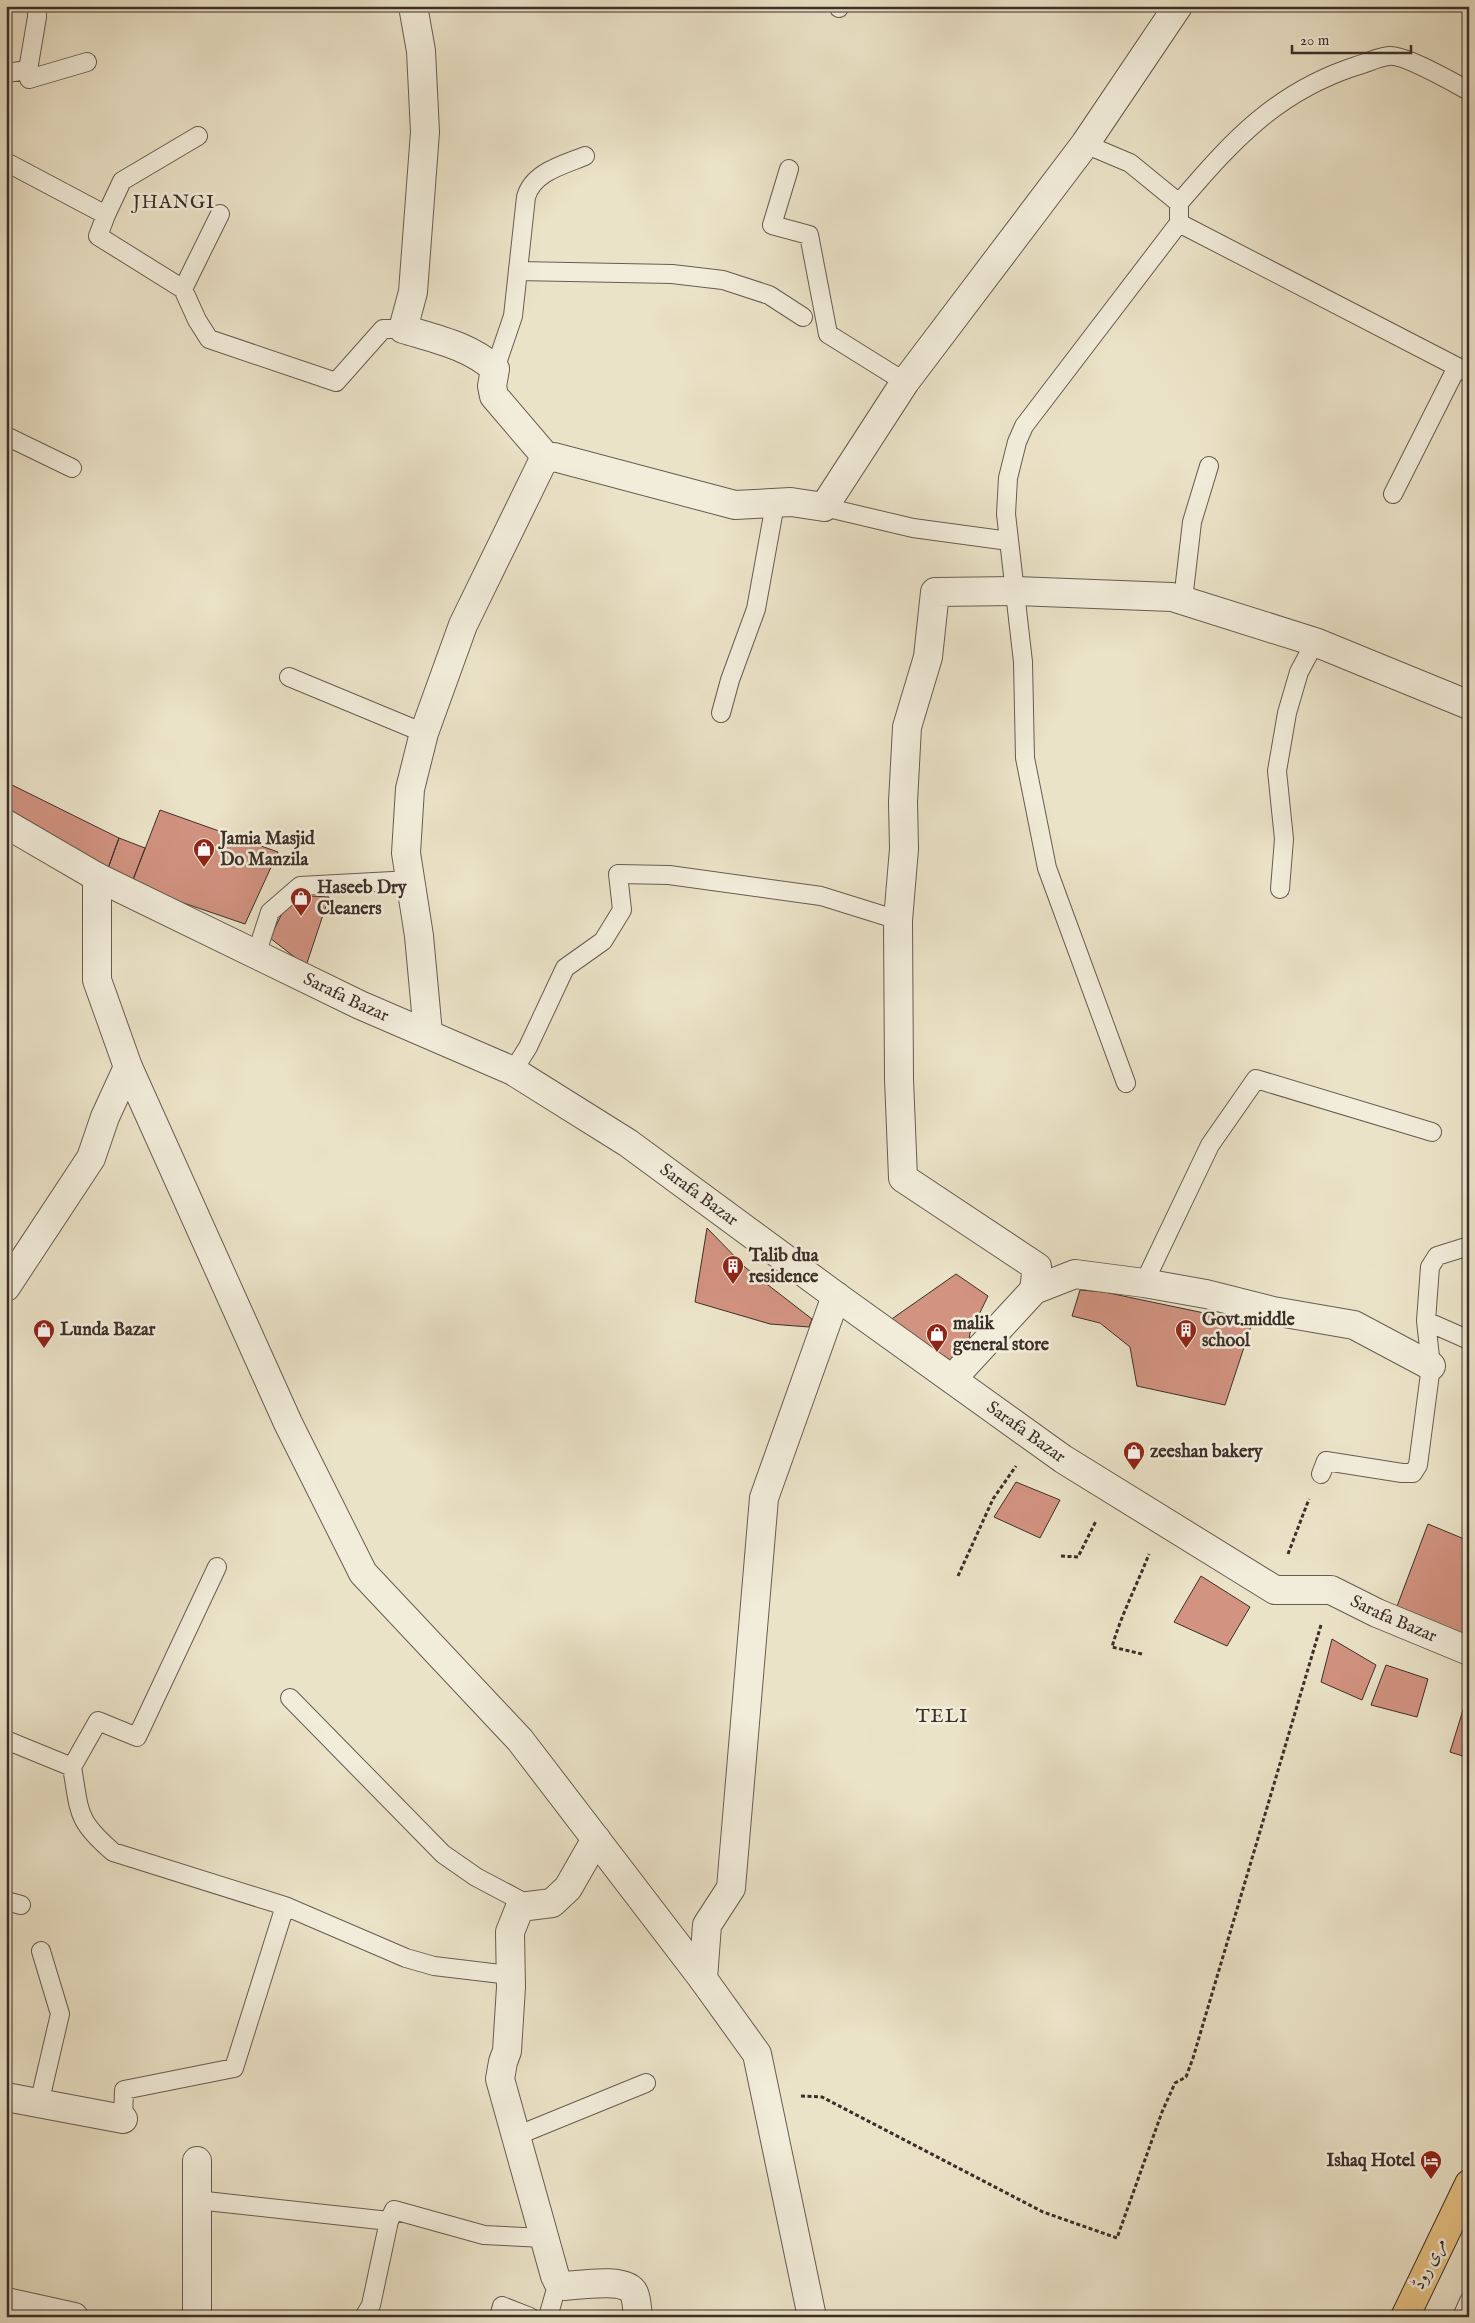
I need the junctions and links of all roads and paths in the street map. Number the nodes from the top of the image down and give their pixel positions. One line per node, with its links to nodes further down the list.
1 (37, 6): 5 (lane)
2 (413, 6): 20 (street)
3 (1178, 6): 9 (street)
4 (86, 62): 5 (lane)
5 (28, 70): 6 (lane)
6 (6, 73)
7 (1469, 91): 13 (lane)
8 (198, 136): 15 (lane)
9 (1086, 144): 13 (lane); 23 (street)
10 (585, 156): 17 (lane)
11 (6, 162): 15 (lane)
12 (789, 169): 23 (lane)
13 (1178, 203): 16 (lane)
14 (220, 214): 18 (lane)
15 (106, 215): 18 (lane)
16 (1180, 223): 22 (lane); 31 (lane)
17 (518, 271): 19 (lane); 21 (lane)
18 (183, 289): 20 (lane)
19 (803, 316)
20 (403, 329): 21 (street)
21 (496, 369): 25 (street)
22 (1463, 370): 28 (lane)
23 (905, 382): 30 (street)
24 (6, 436): 27 (lane)
25 (547, 458): 29 (street); 38 (street)
26 (1209, 466): 33 (lane)
27 (72, 468)
28 (1393, 494)
29 (775, 504): 30 (street); 37 (lane)
30 (824, 507): 31 (lane)
31 (1009, 541): 32 (lane)
32 (1016, 591): 33 (street); 43 (street); 48 (lane)
33 (1183, 600): 34 (street)
34 (1316, 642): 36 (street); 42 (lane)
35 (289, 677): 38 (lane)
36 (1469, 705)
37 (721, 712)
38 (424, 733): 41 (street)
39 (6, 824): 40 (street, Sarafa Bazar)
40 (97, 877): 44 (street, Sarafa Bazar); 46 (street)
41 (410, 880): 44 (lane); 45 (street)
42 (1280, 889)
43 (898, 920): 47 (lane); 53 (street)
44 (256, 955): 45 (street, Sarafa Bazar)
45 (428, 1033): 47 (street, Sarafa Bazar)
46 (128, 1068): 52 (street); 73 (street)
47 (513, 1071): 54 (street, Sarafa Bazar)
48 (1126, 1083)
49 (1432, 1132): 51 (lane)
50 (1469, 1246): 55 (lane)
51 (1144, 1283): 53 (street); 57 (street)
52 (6, 1287)
53 (1034, 1290): 58 (street)
54 (836, 1296): 58 (street, Sarafa Bazar); 78 (street)
55 (1426, 1320): 56 (lane); 57 (lane)
56 (1469, 1340)
57 (1431, 1366): 60 (lane)
58 (952, 1379): 59 (street, Sarafa Bazar)
59 (1035, 1439): 61 (street, Sarafa Bazar); 65 (path)
60 (1321, 1474): 66 (path)
61 (1112, 1489): 62 (street, Sarafa Bazar); 63 (path)
62 (1162, 1521): 66 (street, Sarafa Bazar); 69 (path)
63 (1061, 1556)
64 (217, 1567): 72 (lane)
65 (958, 1576)
66 (1275, 1590): 67 (street, Sarafa Bazar)
67 (1331, 1590): 68 (street, Sarafa Bazar); 80 (path)
68 (1469, 1651)
69 (1142, 1654)
70 (290, 1698): 75 (lane)
71 (6, 1740): 72 (lane)
72 (72, 1767): 74 (lane)
73 (596, 1839): 75 (street); 78 (street)
74 (285, 1906): 77 (lane); 83 (lane)
75 (529, 1906): 77 (street)
76 (41, 1951): 82 (lane)
77 (510, 1975): 84 (street)
78 (703, 1978): 80 (street)
79 (646, 2083): 84 (lane)
80 (765, 2095): 100 (street)
81 (6, 2097): 82 (street)
82 (39, 2104): 83 (street)
83 (123, 2120)
84 (516, 2136): 89 (street)
85 (197, 2161): 87 (street)
86 (1469, 2184): 101 (main road, مری روڈ)
87 (197, 2200): 88 (lane); 94 (street)
88 (389, 2221): 89 (lane); 95 (lane)
89 (544, 2238): 90 (street)
90 (558, 2282): 98 (lane); 99 (street)
91 (1469, 2301): 102 (lane)
92 (6, 2302): 93 (street)
93 (74, 2317)
94 (197, 2317)
95 (364, 2317)
96 (499, 2317): 97 (lane)
97 (530, 2317)
98 (548, 2317)
99 (638, 2317)
100 (812, 2317)
101 (1405, 2317)
102 (1462, 2317)

